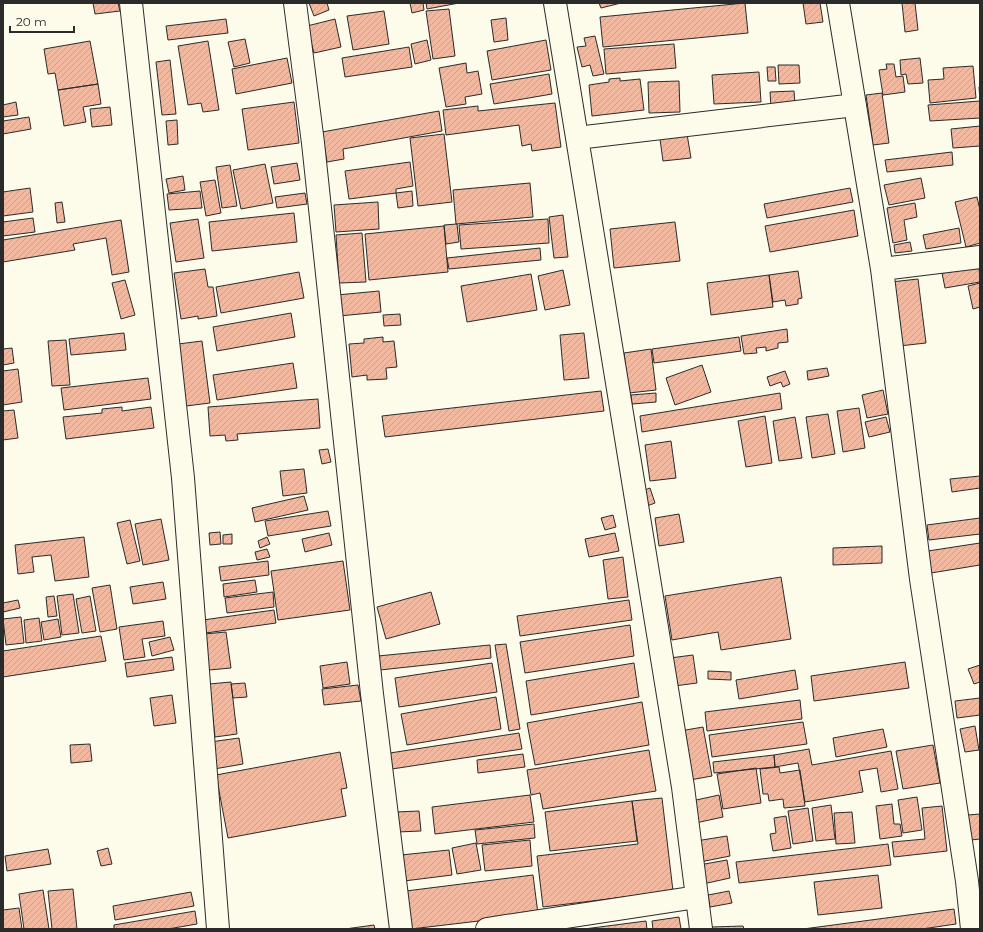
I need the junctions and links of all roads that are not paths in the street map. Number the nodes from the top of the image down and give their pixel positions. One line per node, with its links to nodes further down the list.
1 (131, 3): 11 (street)
2 (295, 3): 12 (street)
3 (555, 3): 6 (street)
4 (838, 3): 5 (street)
5 (855, 105): 6 (street); 8 (street)
6 (577, 138): 10 (street)
7 (980, 257): 8 (street)
8 (882, 269): 9 (street)
9 (973, 880): 15 (street)
10 (697, 898): 13 (street); 14 (street)
11 (218, 929)
12 (401, 929)
13 (487, 929)
14 (701, 929)
15 (972, 929)

